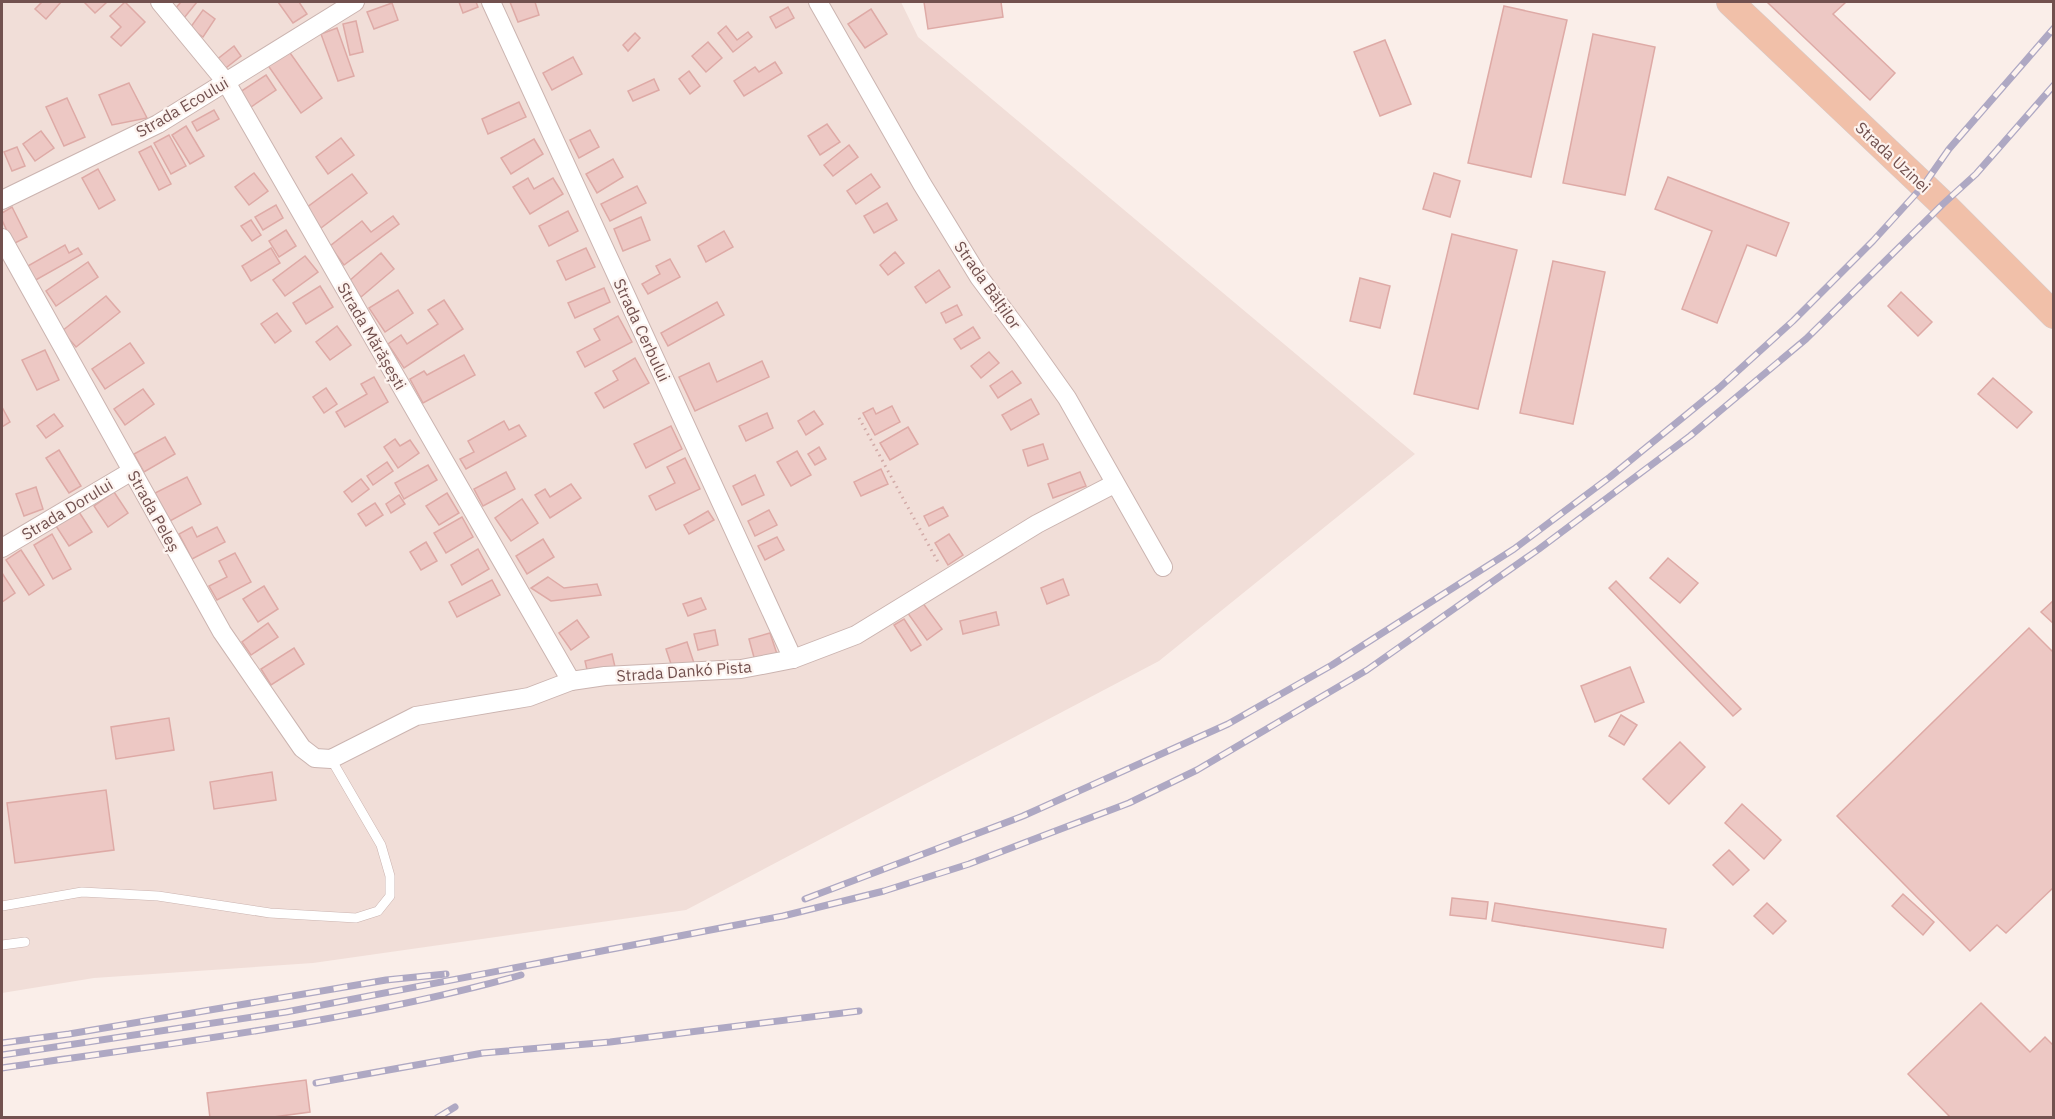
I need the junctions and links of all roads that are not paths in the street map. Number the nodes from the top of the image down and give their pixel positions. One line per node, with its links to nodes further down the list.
1 (160, 2): 6 (street, Strada Mărășești)
2 (355, 2): 6 (street, Strada Ecoului)
3 (490, 2): 14 (street, Strada Cerbului)
4 (818, 2): 11 (street, Strada Bălților)
5 (1730, 2): 9 (main road, Strada Uzinei)
6 (226, 82): 7 (street, Strada Ecoului); 15 (street, Strada Mărășești)
7 (2, 200)
8 (2, 238): 10 (street, Strada Peleș)
9 (2054, 315)
10 (132, 471): 12 (street, Strada Dorului); 16 (street, Strada Peleș)
11 (1114, 484): 13 (street, Strada Bălților); 14 (street, Strada Dankó Pista)
12 (2, 548)
13 (1163, 567)
14 (793, 658): 15 (street, Strada Dankó Pista)
15 (571, 681): 16 (street, Strada Dankó Pista)
16 (331, 759): 17 (lane)
17 (2, 906)
18 (25, 942): 19 (lane)
19 (2, 945)

